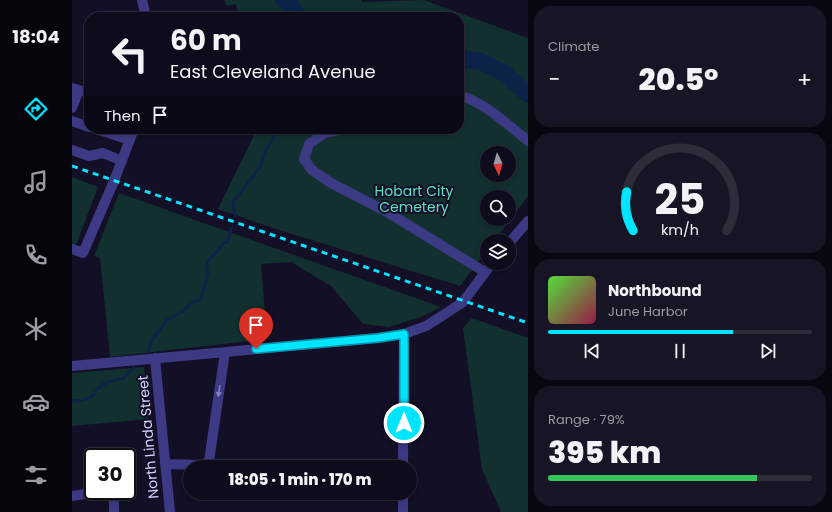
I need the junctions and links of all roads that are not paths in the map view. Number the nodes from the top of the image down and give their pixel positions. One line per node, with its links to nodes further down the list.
1 (142, 0): 2 (street)
2 (145, 12)
3 (75, 89): 5 (street)
4 (464, 97): 12 (street)
5 (72, 108)
6 (72, 121): 7 (street)
7 (84, 125)
8 (111, 134): 11 (street)
9 (132, 134): 11 (street)
10 (324, 134): 18 (street)
11 (130, 140): 14 (street)
12 (528, 141)
13 (72, 150): 14 (street)
14 (122, 161): 17 (street)
15 (528, 220): 16 (street)
16 (516, 235)
17 (72, 249)
18 (485, 272): 19 (street)
19 (404, 334): 20 (street); 23 (street)
20 (225, 352): 21 (street); 24 (street, one-way to 24)
21 (155, 358): 22 (street); 24 (street, North Linda Street)
22 (72, 366)
23 (403, 460)
24 (165, 464): 28 (street, North Linda Street)
25 (72, 496): 27 (street)
26 (403, 500): 29 (street)
27 (114, 512)
28 (170, 512)
29 (403, 512)

